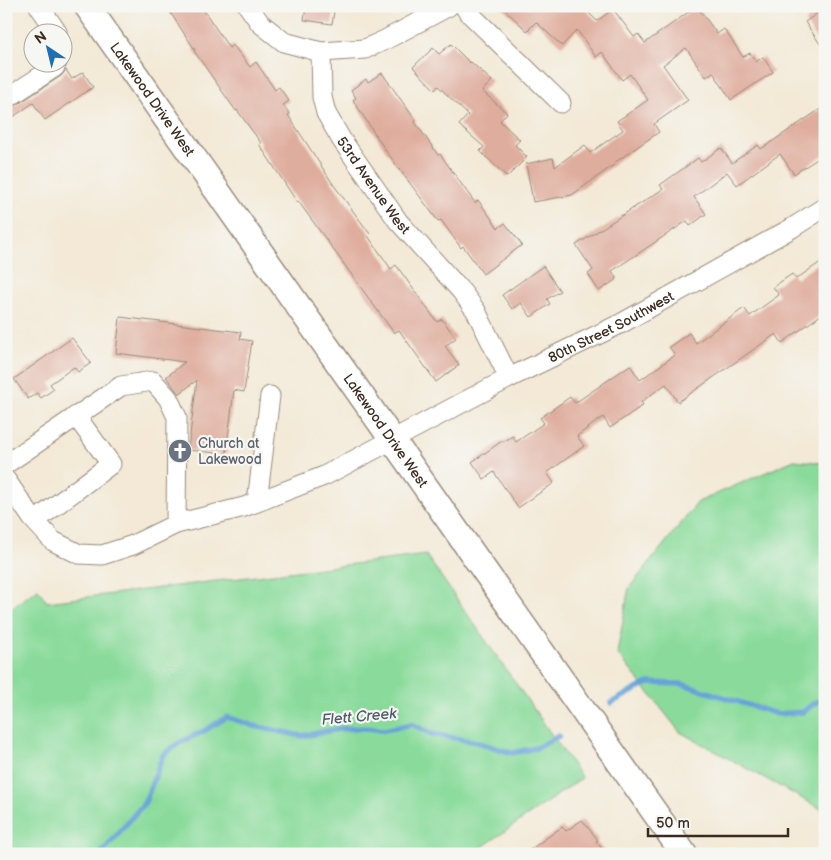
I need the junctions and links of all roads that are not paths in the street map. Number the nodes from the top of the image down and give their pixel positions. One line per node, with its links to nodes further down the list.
1 (40, 6): 6 (street)
2 (87, 6): 15 (main road, Lakewood Drive West)
3 (248, 6): 7 (street)
4 (449, 6): 7 (street)
5 (464, 6): 10 (street)
6 (51, 22)
7 (321, 52): 12 (street, 53rd Avenue West)
8 (47, 72): 9 (street)
9 (6, 99)
10 (561, 103)
11 (825, 207): 12 (street, 80th Street Southwest)
12 (509, 378): 15 (street, 80th Street Southwest)
13 (270, 396): 18 (street)
14 (76, 416): 16 (street); 19 (street); 20 (street)
15 (392, 440): 18 (street, 80th Street Southwest); 21 (main road, Lakewood Drive West)
16 (6, 464)
17 (6, 480): 19 (street, 80th Street Southwest)
18 (256, 502): 20 (street, 80th Street Southwest)
19 (35, 521): 20 (street, 80th Street Southwest)
20 (176, 524)
21 (684, 854)

